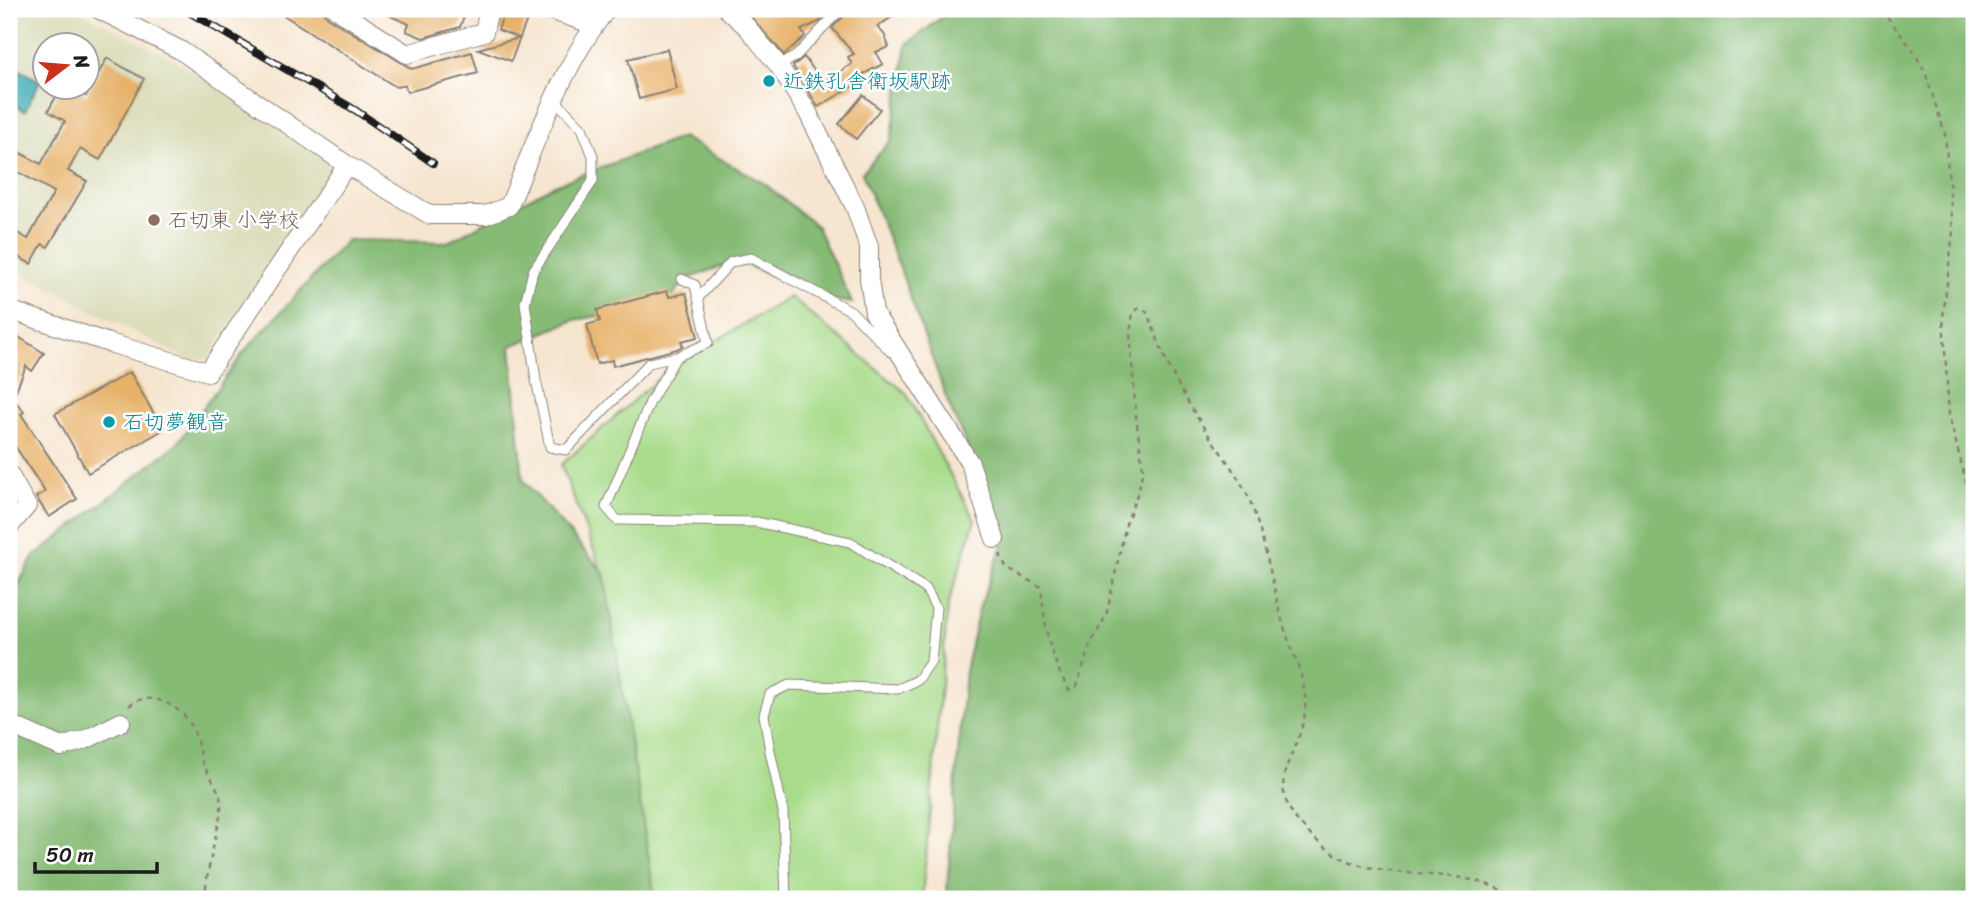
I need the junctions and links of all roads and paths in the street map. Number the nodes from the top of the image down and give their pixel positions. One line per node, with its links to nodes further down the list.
1 (98, 9): 12 (street)
2 (337, 9): 3 (street)
3 (489, 9)
4 (547, 9): 9 (street)
5 (607, 9): 9 (street)
6 (727, 9): 10 (street)
7 (841, 9): 10 (lane)
8 (1881, 9): 19 (path)
9 (594, 25): 11 (street)
10 (779, 66): 17 (street)
11 (554, 99): 12 (street); 16 (lane)
12 (346, 165): 15 (street)
13 (682, 279): 14 (lane)
14 (698, 298): 16 (lane); 17 (lane)
15 (9, 310)
16 (676, 357): 25 (lane)
17 (922, 390): 21 (street)
18 (9, 474): 20 (street)
19 (1974, 503)
20 (9, 527)
21 (995, 539): 26 (path)
22 (121, 722): 23 (street); 24 (path)
23 (9, 724)
24 (205, 899)
25 (786, 899)
26 (1522, 899): 27 (path)
27 (1538, 899)

